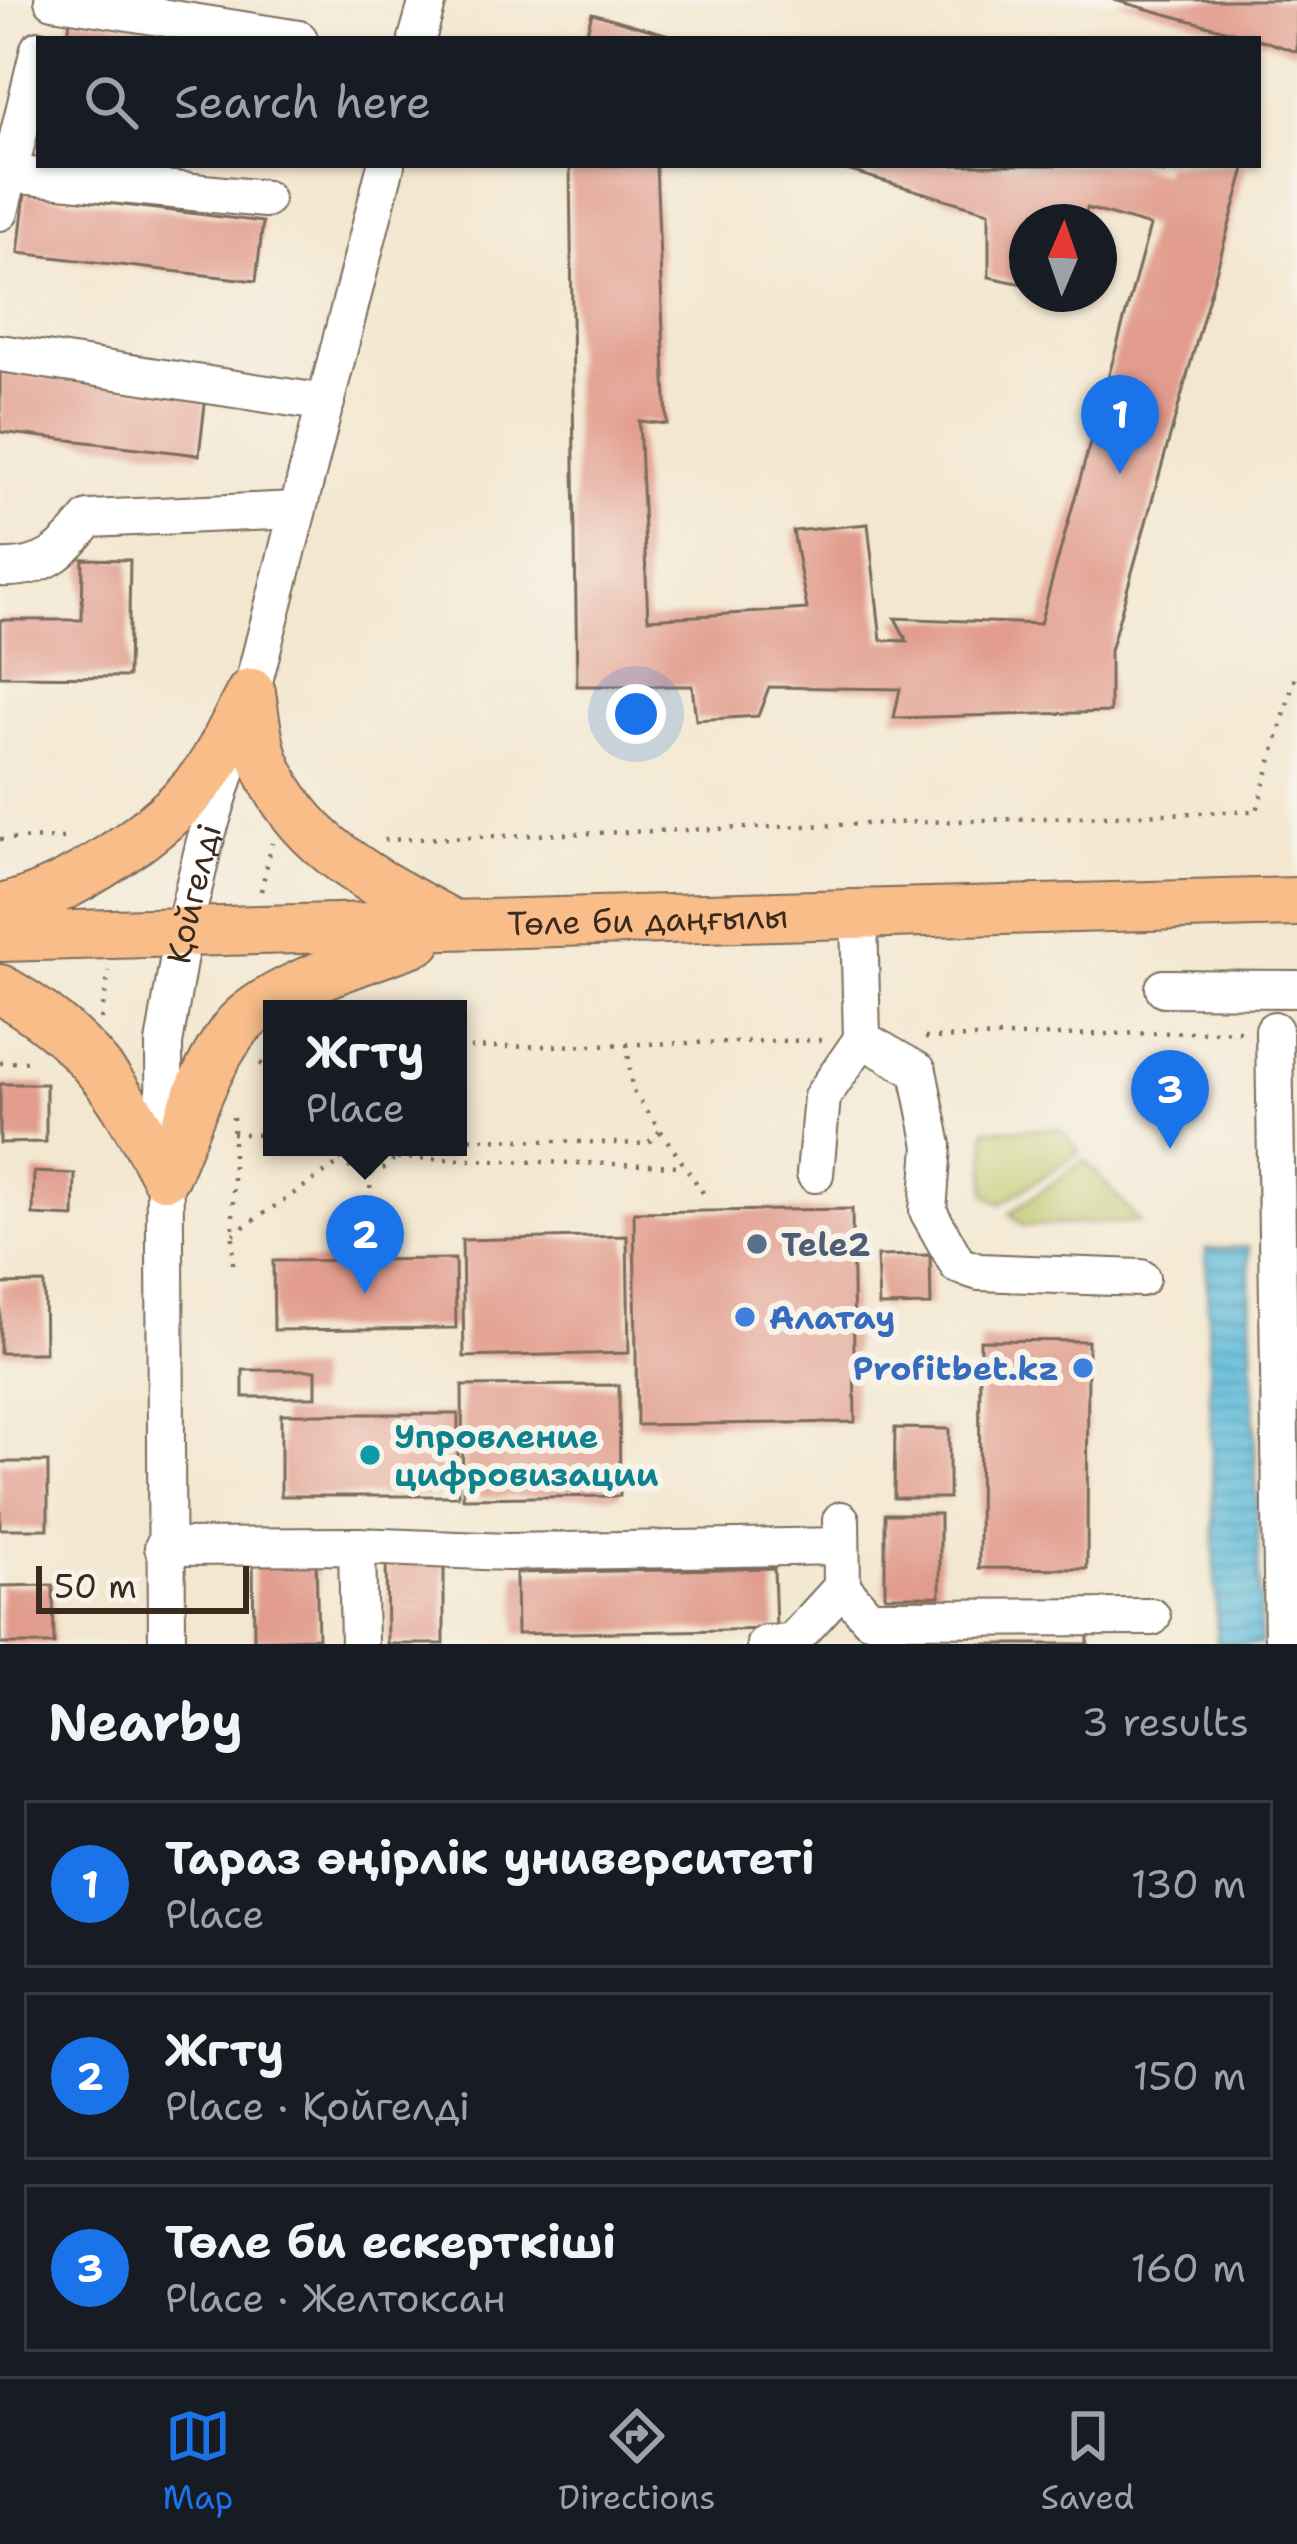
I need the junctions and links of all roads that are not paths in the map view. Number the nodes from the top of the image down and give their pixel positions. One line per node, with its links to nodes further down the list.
1 (52, 0): 3 (street); 4 (street)
2 (428, 0): 5 (street)
3 (42, 36)
4 (280, 36)
5 (418, 36)
6 (36, 62): 8 (street)
7 (385, 168): 12 (street, Қойгелді)
8 (9, 175): 9 (street); 10 (street)
9 (265, 199)
10 (0, 212)
11 (0, 353): 12 (street)
12 (326, 403): 13 (street, Қойгелді)
13 (297, 510): 14 (street); 15 (street, Қойгелді)
14 (0, 568)
15 (251, 693): 17 (main road); 19 (main road); 20 (street, Қойгелді)
16 (1297, 902): 18 (main road, Төле би даңғылы)
17 (0, 909)
18 (859, 916): 19 (main road, Төле би даңғылы); 28 (street)
19 (456, 926): 20 (main road, Төле би даңғылы); 25 (main road)
20 (183, 932): 21 (main road, Төле би даңғылы); 30 (street, Қойгелді)
21 (0, 937)
22 (1164, 988): 24 (street)
23 (0, 989): 30 (main road)
24 (1297, 989)
25 (277, 1000)
26 (263, 1007): 30 (main road)
27 (1274, 1030): 39 (street)
28 (862, 1039): 29 (street); 31 (street)
29 (815, 1174)
30 (165, 1175): 32 (street, Қойгелді)
31 (1142, 1278)
32 (163, 1546): 33 (street); 36 (street, Қойгелді)
33 (357, 1546): 34 (street); 37 (street)
34 (842, 1587): 35 (street); 38 (street)
35 (1152, 1617)
36 (166, 1644)
37 (359, 1644)
38 (765, 1644)
39 (1283, 1644)

